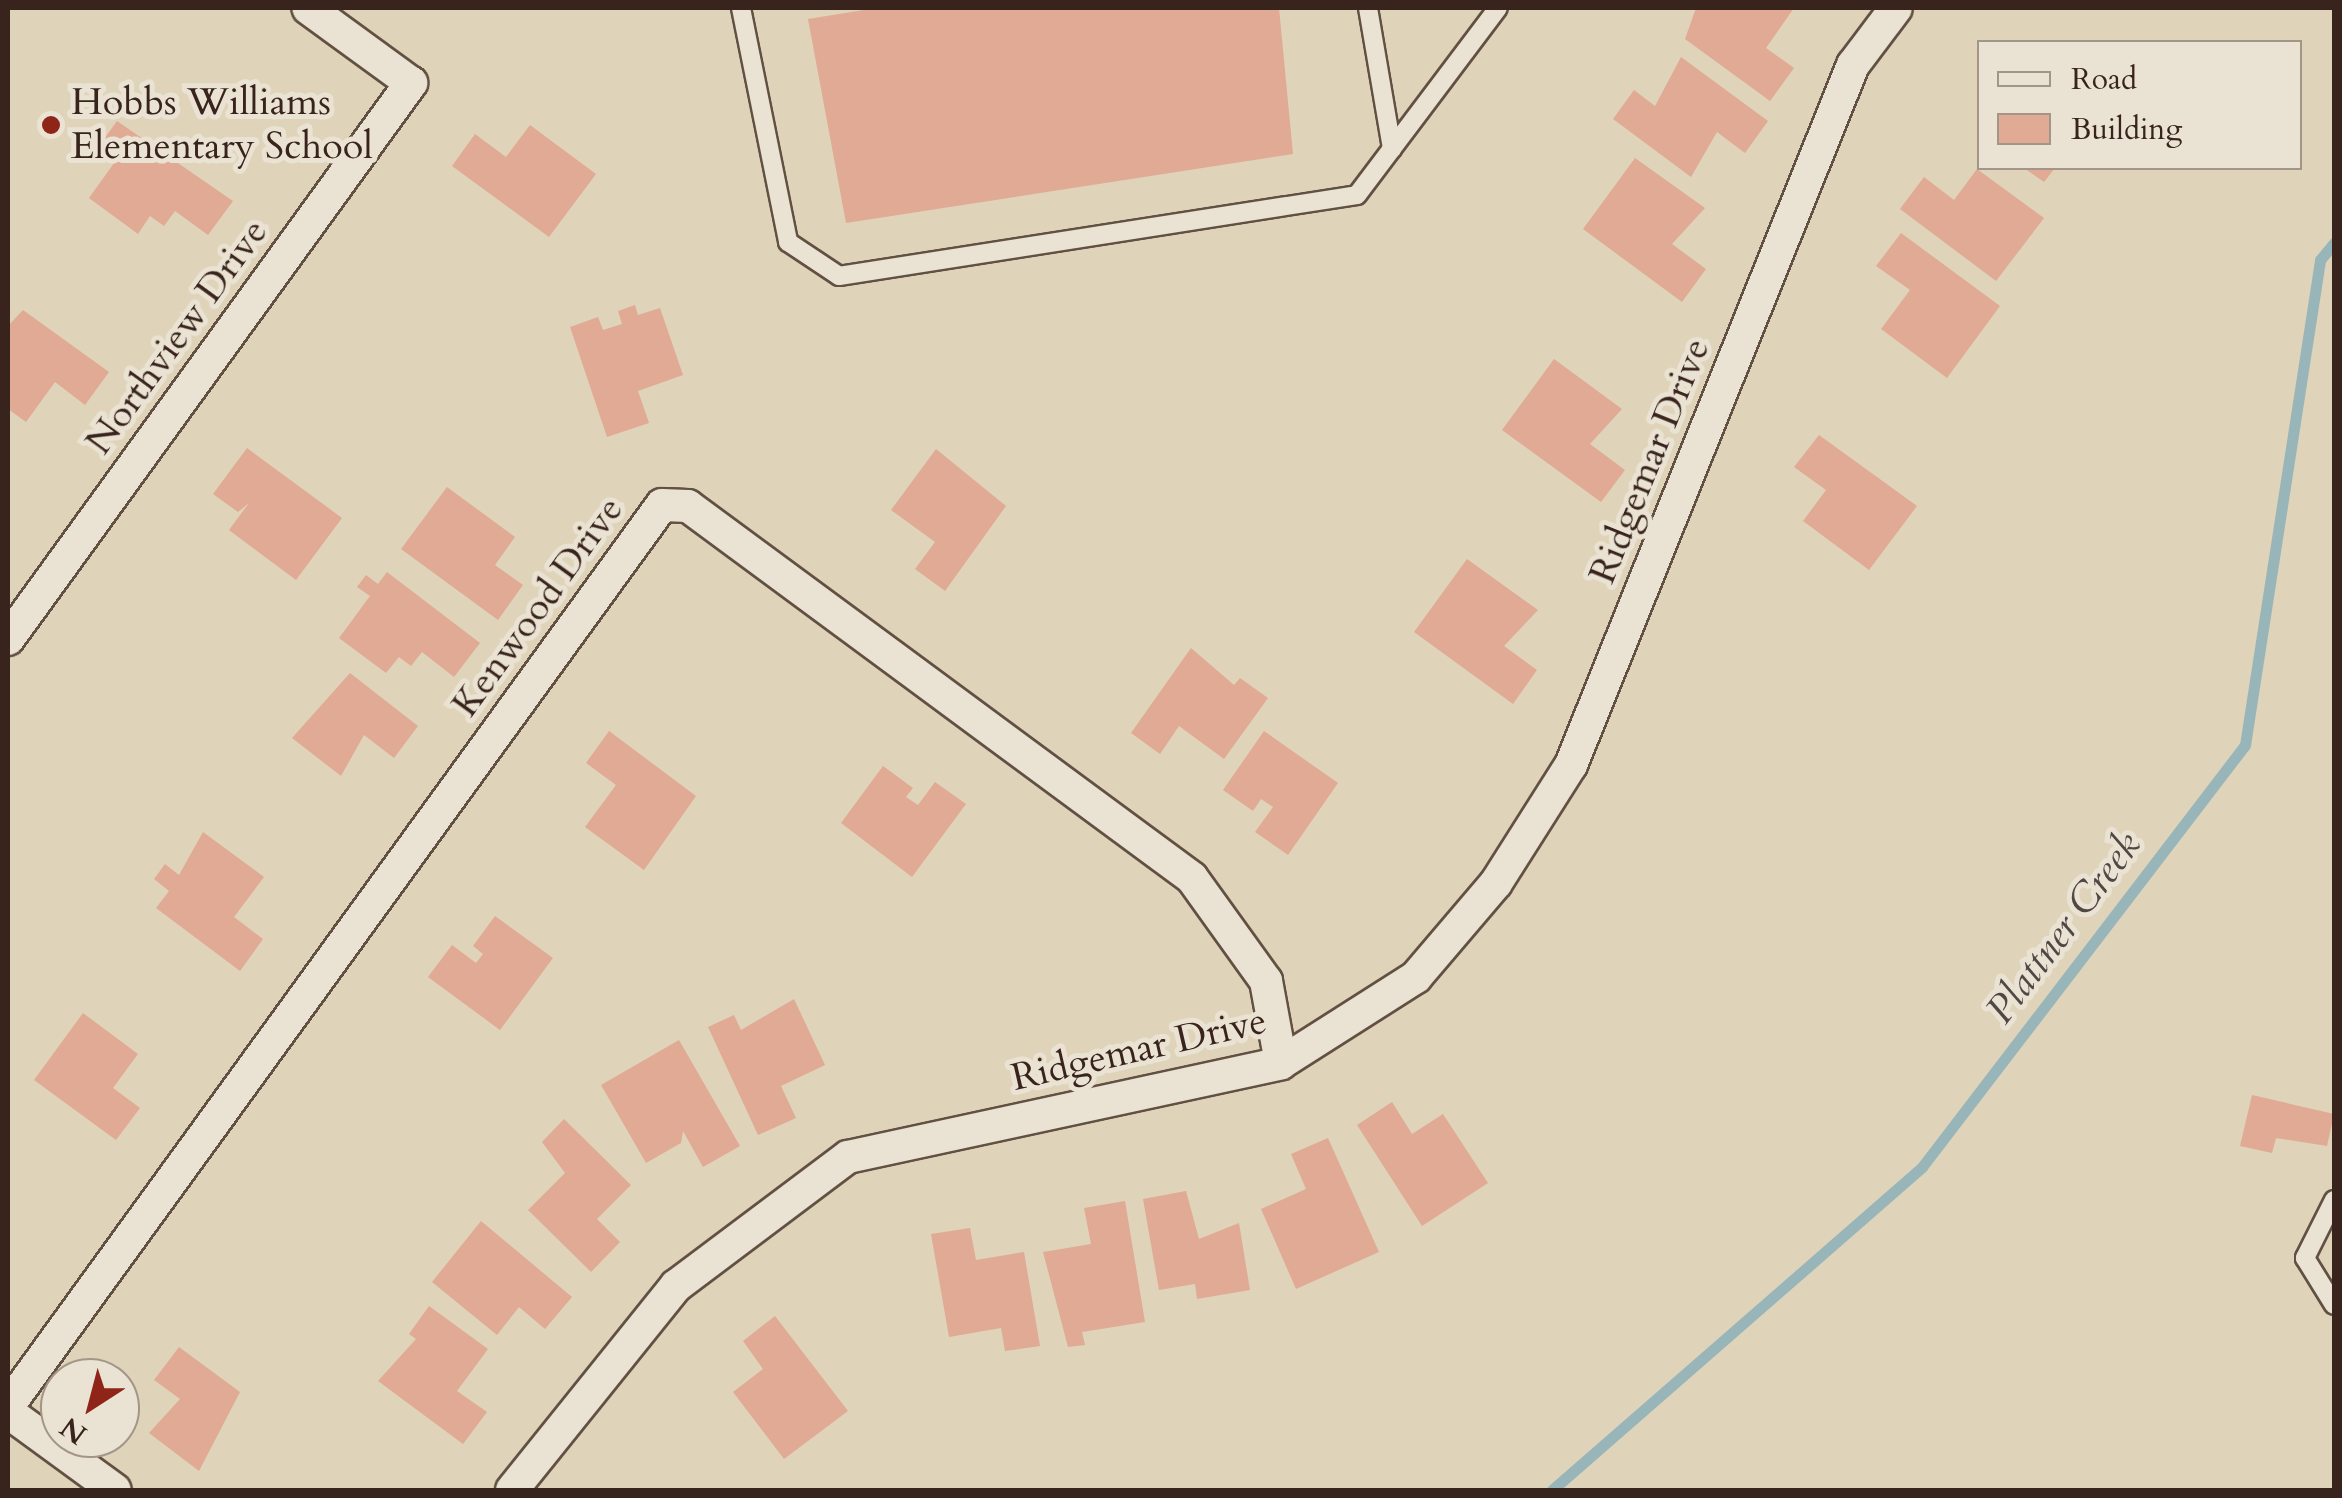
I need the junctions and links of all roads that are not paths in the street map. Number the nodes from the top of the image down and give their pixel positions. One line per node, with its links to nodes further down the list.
1 (308, 8): 7 (street, Northview Drive)
2 (741, 8): 6 (lane)
3 (1368, 8): 6 (lane)
4 (1498, 8): 6 (lane)
5 (1896, 8): 8 (street, Ridgemar Drive)
6 (1392, 149)
7 (8, 639)
8 (1280, 1063): 11 (street, Kenwood Drive); 13 (street, Ridgemar Drive)
9 (2334, 1200): 10 (lane)
10 (2334, 1306)
11 (8, 1409): 12 (street)
12 (114, 1490)
13 (512, 1490)

